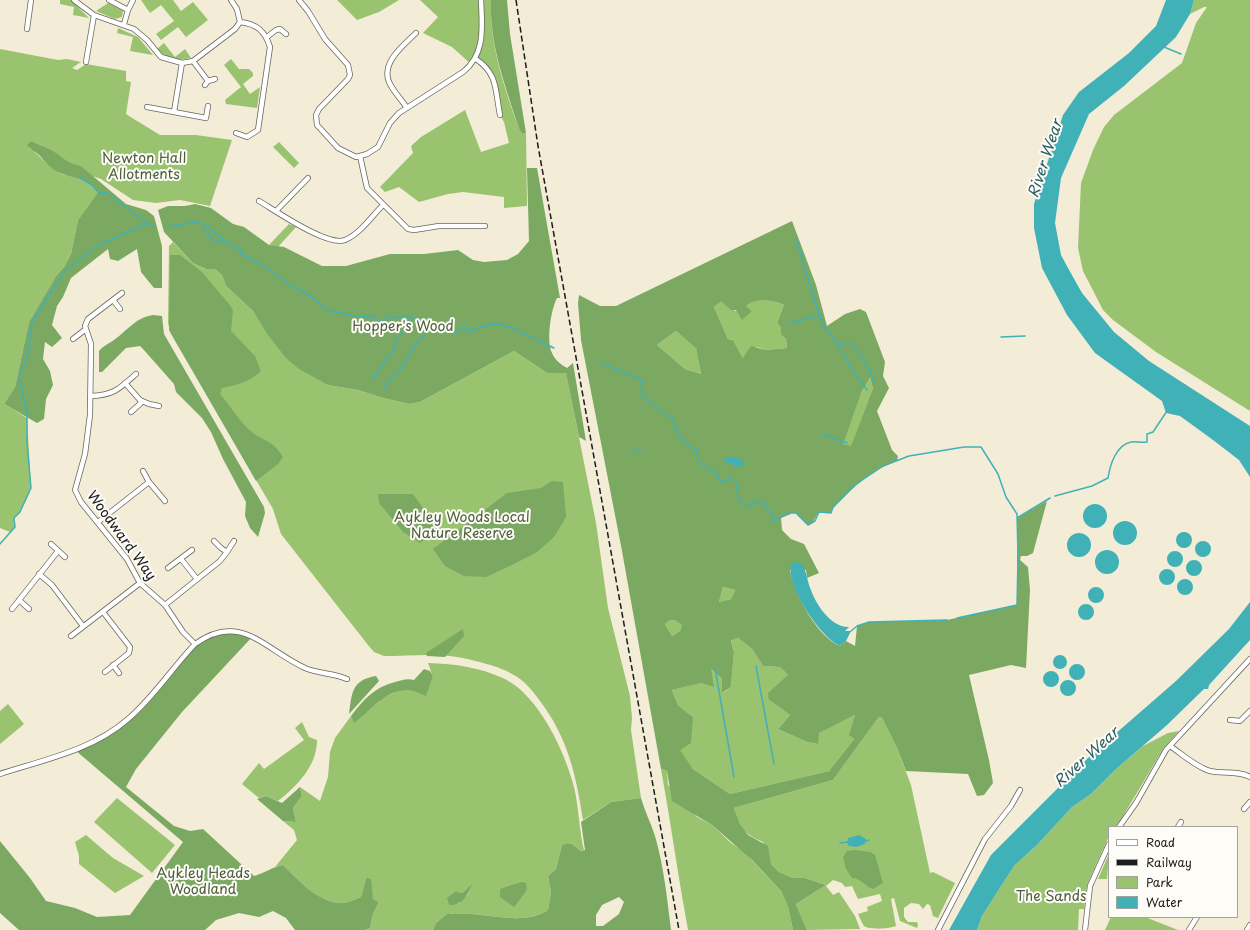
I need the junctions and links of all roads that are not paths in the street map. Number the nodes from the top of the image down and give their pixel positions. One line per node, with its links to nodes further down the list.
1 (30, 0): 12 (street)
2 (74, 0): 9 (street)
3 (109, 0): 8 (street)
4 (133, 0): 8 (street)
5 (231, 0): 10 (street)
6 (299, 0): 29 (street)
7 (481, 0): 16 (street)
8 (128, 10): 11 (street)
9 (94, 15): 11 (street); 18 (street)
10 (240, 22): 15 (street); 17 (street)
11 (124, 24): 19 (street)
12 (27, 29)
13 (416, 33): 25 (street)
14 (286, 34): 15 (street)
15 (267, 37): 28 (street)
16 (476, 59): 25 (street); 27 (street)
17 (193, 61): 19 (street); 21 (street)
18 (86, 62)
19 (182, 63): 26 (street)
20 (215, 79): 21 (street)
21 (208, 80): 22 (street)
22 (205, 85)
23 (208, 106): 26 (street)
24 (147, 107): 26 (street)
25 (407, 108): 29 (street)
26 (174, 112)
27 (500, 115)
28 (236, 134)
29 (360, 156): 32 (street)
30 (308, 178): 33 (street)
31 (259, 201): 33 (street)
32 (383, 205): 33 (street); 34 (street)
33 (276, 211)
34 (485, 226)
35 (122, 293): 36 (street)
36 (113, 300): 37 (street); 38 (street)
37 (120, 309)
38 (86, 329): 39 (street); 42 (street, Woodward Way)
39 (73, 339)
40 (136, 374): 41 (street)
41 (126, 384): 42 (street); 43 (street)
42 (91, 396): 49 (street, Woodward Way)
43 (140, 400): 44 (street); 45 (street)
44 (159, 406)
45 (131, 412)
46 (143, 471): 47 (street)
47 (149, 482): 48 (street); 49 (street)
48 (165, 502)
49 (98, 522): 61 (street, Woodward Way)
50 (214, 541): 55 (street)
51 (234, 541): 55 (street)
52 (51, 544): 54 (street)
53 (192, 550): 57 (street)
54 (58, 551): 56 (street); 59 (street)
55 (227, 552): 60 (street)
56 (65, 557)
57 (181, 558): 58 (street); 60 (street)
58 (168, 568)
59 (39, 574): 62 (street); 67 (street)
60 (197, 579): 63 (street)
61 (140, 583): 63 (street, Woodward Way); 66 (street)
62 (19, 600): 64 (street); 65 (street)
63 (165, 604): 69 (street, Woodward Way)
64 (12, 609)
65 (29, 609)
66 (103, 612): 67 (street); 71 (street)
67 (83, 626): 68 (street)
68 (72, 636)
69 (195, 644): 74 (street); 78 (street)
70 (1250, 659): 77 (street)
71 (113, 665): 72 (street); 73 (street)
72 (105, 672)
73 (119, 673)
74 (347, 679)
75 (1250, 711): 76 (street)
76 (1230, 720)
77 (1170, 746): 79 (street); 84 (street)
78 (0, 774)
79 (1250, 777)
80 (1020, 790): 89 (street)
81 (1250, 802): 82 (street)
82 (1244, 809)
83 (1181, 822): 85 (street)
84 (1120, 826)
85 (1179, 826)
86 (1108, 846): 90 (street)
87 (1196, 918): 91 (street)
88 (1250, 925): 92 (street)
89 (938, 930)
90 (1085, 930)
91 (1189, 930)
92 (1247, 930)

